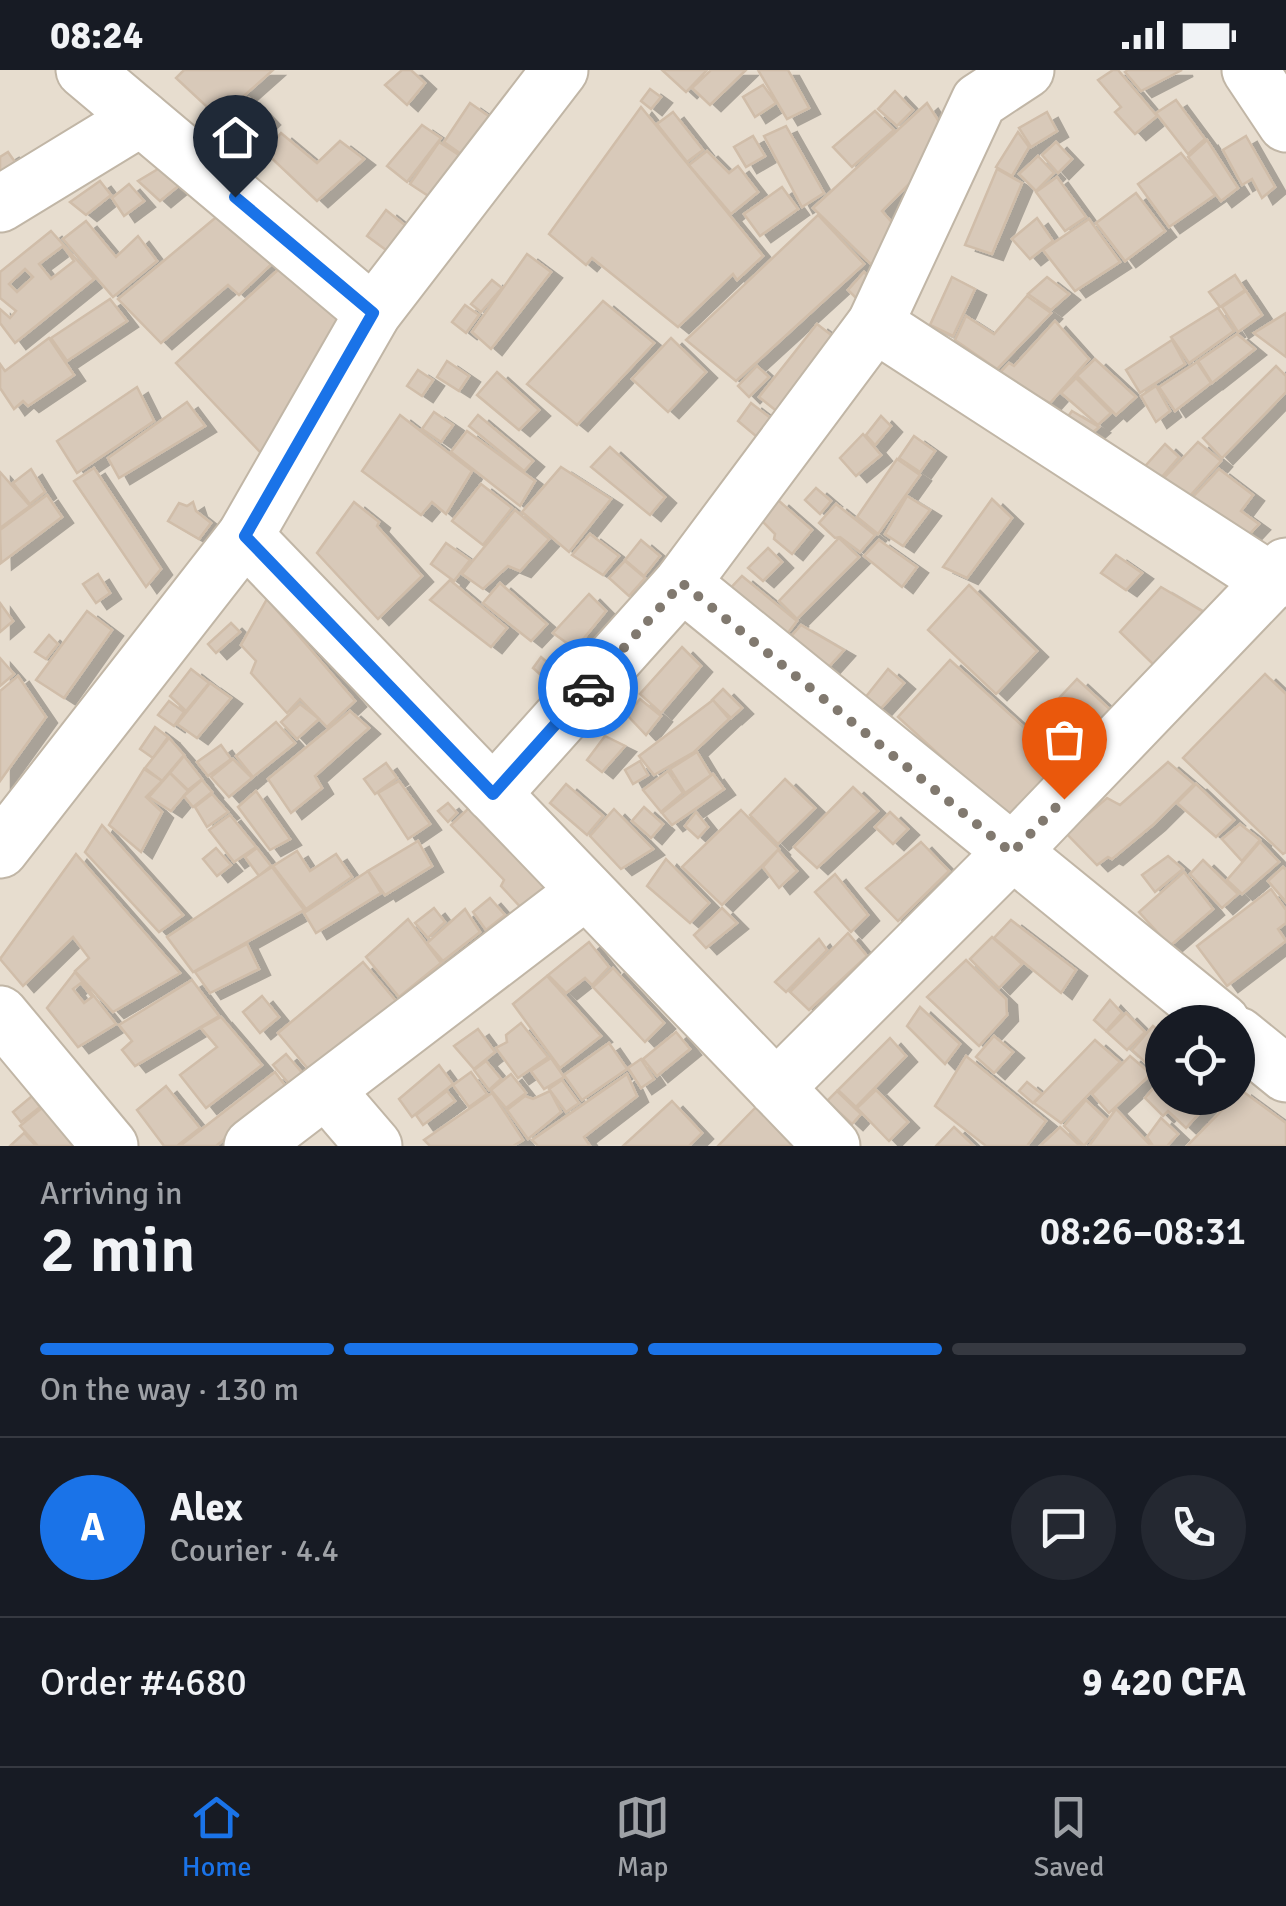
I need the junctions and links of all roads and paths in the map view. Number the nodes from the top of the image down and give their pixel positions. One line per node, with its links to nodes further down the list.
1 (84, 70): 6 (street)
2 (560, 70): 9 (street)
3 (1026, 70): 5 (street)
4 (1250, 70): 7 (street)
5 (964, 86): 10 (street)
6 (142, 118): 8 (street); 9 (street)
7 (1286, 124)
8 (0, 204)
9 (373, 313): 11 (street)
10 (875, 324): 12 (street); 13 (street)
11 (245, 536): 14 (street); 15 (street)
12 (1280, 574): 16 (street)
13 (682, 583): 14 (street); 16 (street)
14 (493, 794): 17 (street)
15 (0, 850)
16 (1012, 853): 18 (street); 22 (street)
17 (586, 890): 22 (street); 23 (street)
18 (1201, 1005)
19 (0, 1014): 24 (street)
20 (1255, 1049): 21 (street)
21 (1286, 1074)
22 (776, 1088): 27 (street)
23 (326, 1090): 25 (street); 26 (street)
24 (110, 1146)
25 (252, 1146)
26 (374, 1146)
27 (832, 1146)

